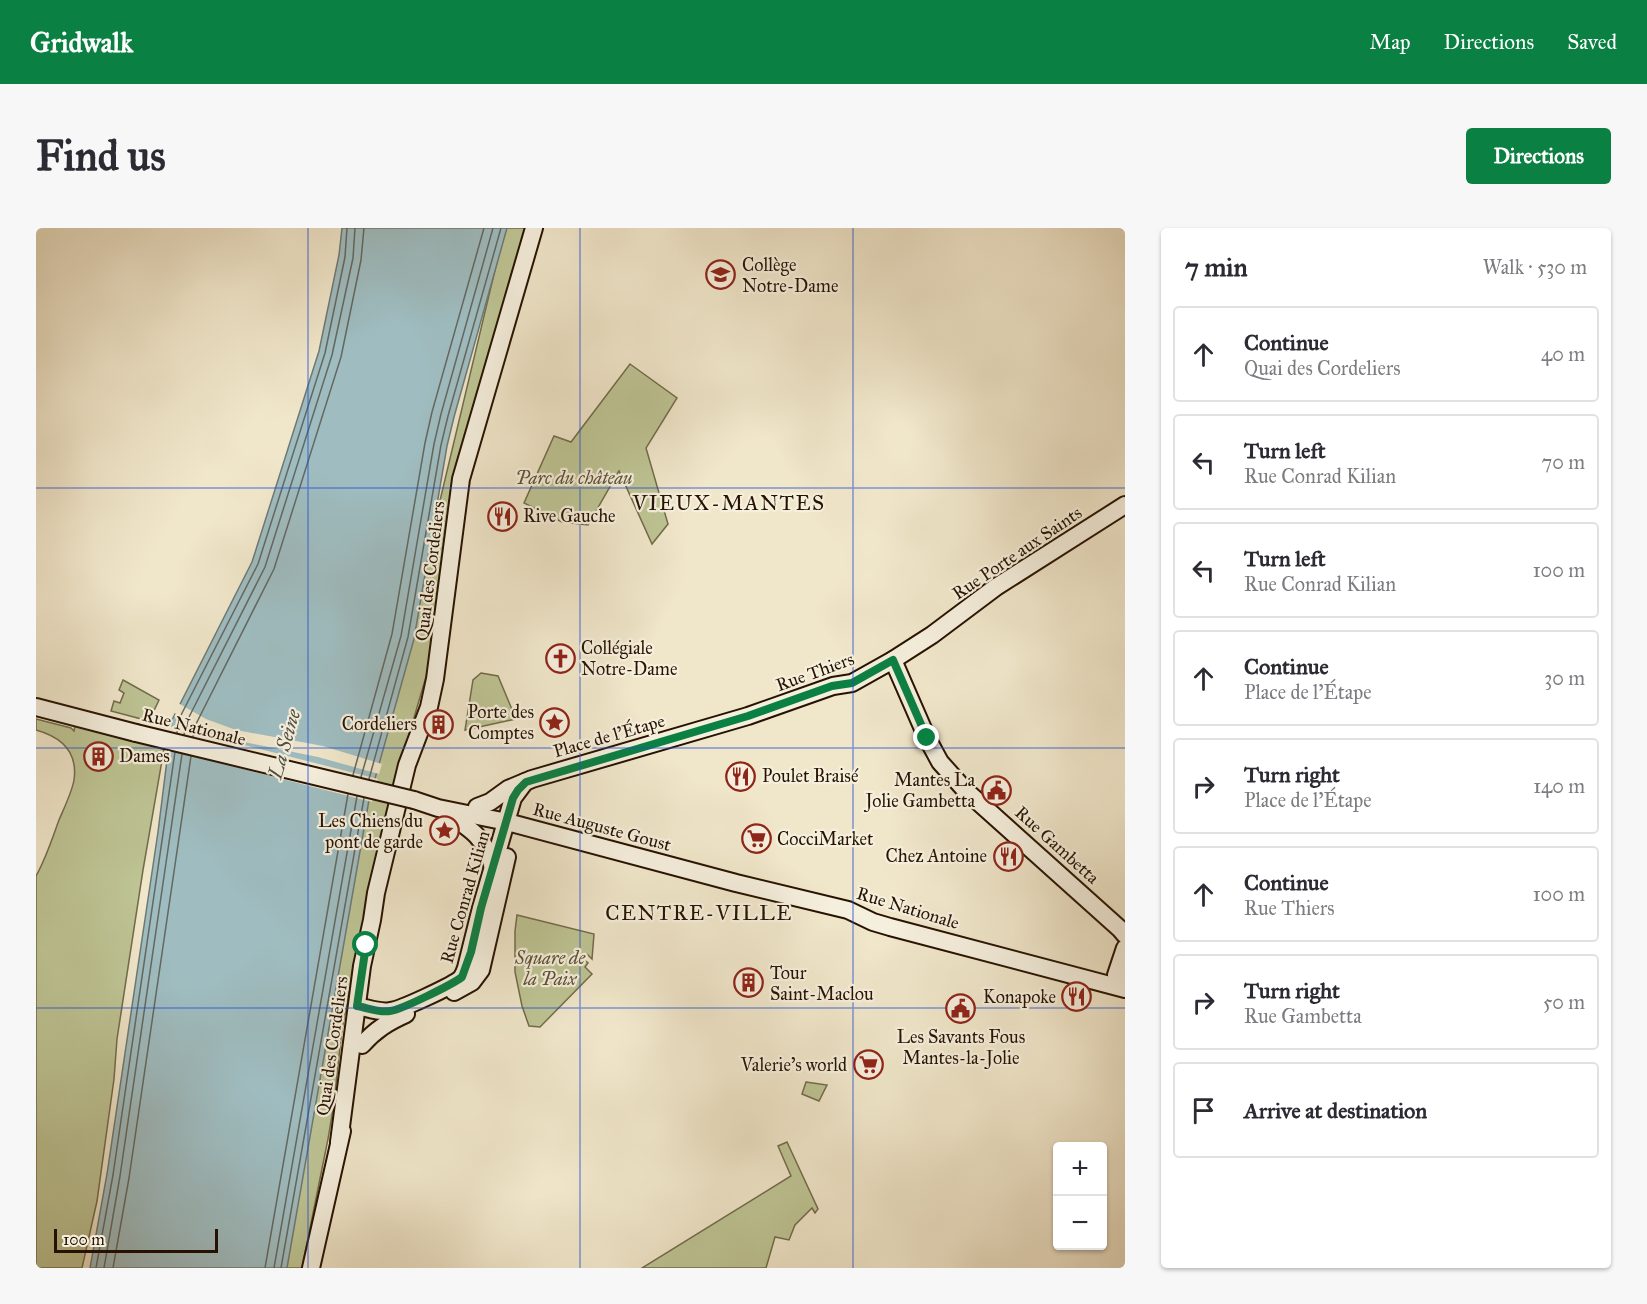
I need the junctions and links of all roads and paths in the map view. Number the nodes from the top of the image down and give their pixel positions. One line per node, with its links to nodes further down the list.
1 (534, 228): 15 (main road, Quai des Cordeliers)
2 (1125, 505): 3 (main road, Rue Porte aux Saints)
3 (893, 660): 5 (main road, Rue Thiers); 12 (main road, Rue Gambetta)
4 (36, 707): 7 (main road, Rue Nationale, bridge)
5 (748, 716): 6 (main road, Place de l'Étape)
6 (526, 782): 8 (main road, Place de l'Étape); 9 (main road)
7 (425, 804): 8 (main road, Rue Auguste Goust); 9 (main road, Rue Auguste Goust); 11 (main road)
8 (477, 807): 9 (main road, Rue Auguste Goust)
9 (510, 820): 10 (main road, Rue Auguste Goust); 11 (main road, Rue Conrad Kilian); 16 (main road)
10 (678, 867): 14 (main road, Rue Nationale)
11 (493, 868): 15 (main road, Rue Conrad Kilian)
12 (1125, 935)
13 (1125, 948): 14 (main road)
14 (1122, 983)
15 (361, 1012): 16 (main road); 17 (main road, Quai des Cordeliers); 18 (main road, Quai des Cordeliers)
16 (386, 1023): 17 (main road)
17 (362, 1045): 18 (main road, Quai des Cordeliers)
18 (339, 1142): 19 (main road)
19 (311, 1268)

